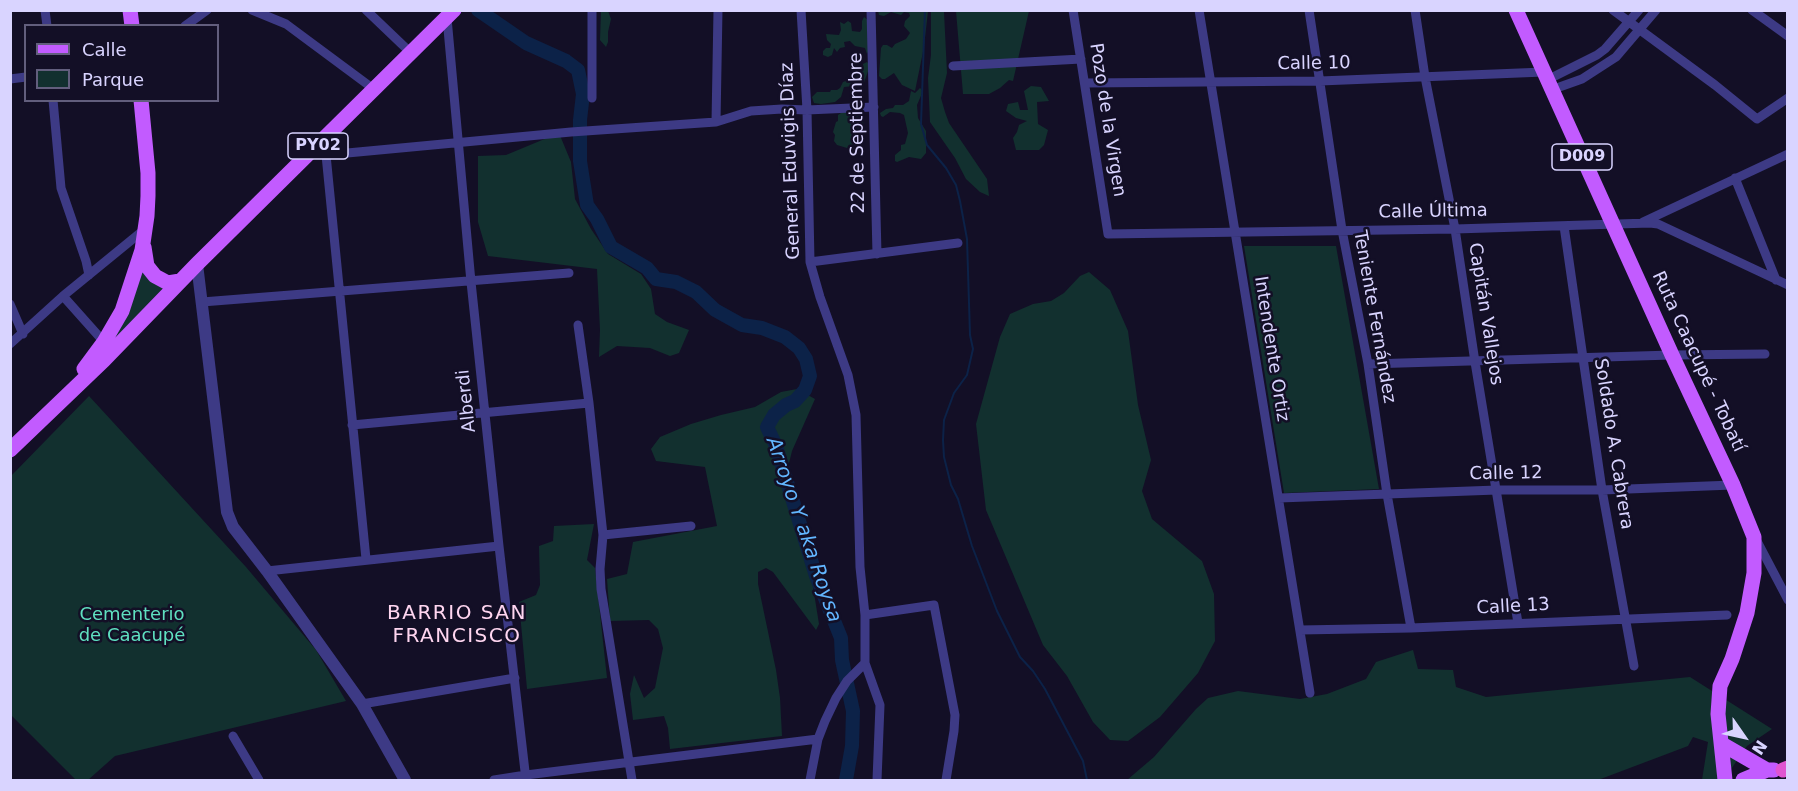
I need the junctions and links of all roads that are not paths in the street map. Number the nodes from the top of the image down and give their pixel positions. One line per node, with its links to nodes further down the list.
1 (207, 10): 19 (street)
2 (252, 10): 30 (street)
3 (366, 10): 22 (street)
4 (592, 10): 31 (street)
5 (718, 10): 37 (street)
6 (801, 10): 36 (street, General Eduvigis Díaz)
7 (871, 10): 35 (street, 22 de Septiembre)
8 (1073, 10): 23 (street, Pozo de la Virgen)
9 (1199, 10): 28 (street, Intendente Ortiz)
10 (1308, 10): 26 (street, Teniente Fernández)
11 (1415, 10): 25 (street, Capitán Vallejos)
12 (1516, 10): 27 (main road, Ruta Caacupé - Tobatí / D009)
13 (1613, 10): 18 (street)
14 (1639, 10): 18 (street)
15 (1656, 10): 20 (street)
16 (1752, 10): 21 (street)
17 (450, 14): 22 (main road, PY02); 38 (street, Alberdi)
18 (1630, 22): 20 (street); 27 (street)
19 (188, 24)
20 (1641, 30): 27 (street); 32 (street)
21 (1788, 36)
22 (411, 53): 30 (main road, PY02)
23 (1081, 59): 24 (street); 29 (street, Pozo de la Virgen)
24 (953, 66)
25 (1425, 77): 26 (street, Calle 10); 27 (street, Calle 10); 45 (street, Capitán Vallejos)
26 (1320, 81): 28 (street, Calle 10); 46 (street, Teniente Fernández)
27 (1547, 81): 43 (main road, Ruta Caacupé - Tobatí / D009)
28 (1210, 82): 29 (street, Calle 10); 47 (street, Intendente Ortiz)
29 (1085, 83): 48 (street, Pozo de la Virgen)
30 (375, 90): 39 (main road, PY02)
31 (592, 98)
32 (1788, 98)
33 (53, 102): 55 (street)
34 (141, 102): 49 (main road, PY02)
35 (874, 107): 36 (street); 51 (street, 22 de Septiembre)
36 (807, 110): 37 (street); 52 (street, General Eduvigis Díaz)
37 (716, 122): 38 (street)
38 (459, 144): 39 (street); 58 (street, Alberdi)
39 (322, 151): 53 (main road, PY02); 60 (street)
40 (1788, 154): 41 (street)
41 (1735, 178): 42 (street); 56 (street)
42 (1639, 224): 43 (street, Calle Última); 56 (street)
43 (1614, 225): 44 (street, Calle Última); 69 (main road, Ruta Caacupé - Tobatí / D009)
44 (1564, 226): 45 (street, Calle Última); 70 (street, Soldado A. Cabrera)
45 (1455, 229): 46 (street, Calle Última); 71 (street, Capitán Vallejos)
46 (1342, 230): 47 (street, Calle Última); 72 (street, Teniente Fernández)
47 (1234, 232): 48 (street, Calle Última); 82 (street, Intendente Ortiz)
48 (1108, 234)
49 (144, 235): 55 (street); 57 (main road); 66 (main road, PY02)
50 (958, 243): 51 (street)
51 (877, 254): 52 (street)
52 (810, 262): 90 (street, General Eduvigis Díaz)
53 (197, 264): 57 (main road, PY02); 62 (street)
54 (569, 273): 58 (street)
55 (89, 275): 61 (street)
56 (1776, 280): 59 (street)
57 (180, 281): 74 (main road, PY02)
58 (471, 282): 60 (street); 75 (street, Alberdi)
59 (1788, 285)
60 (340, 291): 62 (street); 76 (street)
61 (63, 296): 65 (street); 66 (street)
62 (202, 302): 88 (street)
63 (10, 304): 65 (street)
64 (578, 325): 73 (street)
65 (22, 334): 67 (street)
66 (104, 342): 74 (main road, PY02)
67 (10, 344)
68 (1765, 354): 69 (street)
69 (1672, 355): 70 (street); 78 (main road, Ruta Caacupé - Tobatí / D009)
70 (1583, 357): 71 (street); 80 (street, Soldado A. Cabrera)
71 (1475, 362): 72 (street); 79 (street, Capitán Vallejos)
72 (1368, 364): 81 (street, Teniente Fernández)
73 (589, 402): 75 (street); 85 (street)
74 (56, 405): 77 (main road, PY02)
75 (485, 412): 76 (street); 86 (street, Alberdi)
76 (352, 425): 87 (street)
77 (10, 450)
78 (1733, 485): 80 (street, Calle 12); 84 (main road, Ruta Caacupé - Tobatí / D009)
79 (1497, 490): 80 (street, Calle 12); 81 (street, Calle 12); 93 (street, Capitán Vallejos)
80 (1602, 490): 92 (street, Soldado A. Cabrera)
81 (1387, 494): 82 (street, Calle 12); 94 (street, Teniente Fernández)
82 (1279, 498): 95 (street, Intendente Ortiz)
83 (691, 526): 85 (street)
84 (1753, 534): 89 (street); 103 (main road, Ruta Caacupé - Tobatí / D009)
85 (603, 535): 104 (street)
86 (499, 546): 87 (street); 98 (street, Alberdi)
87 (366, 559): 88 (street)
88 (267, 571): 100 (street)
89 (1788, 600)
90 (865, 615): 96 (street, General Eduvigis Díaz); 114 (street)
91 (1727, 615): 92 (street, Calle 13)
92 (1626, 618): 93 (street, Calle 13); 97 (street, Soldado A. Cabrera)
93 (1518, 623): 94 (street, Calle 13)
94 (1411, 628): 95 (street, Calle 13)
95 (1300, 630): 99 (street, Intendente Ortiz)
96 (865, 663): 102 (street); 113 (street, General Eduvigis Díaz)
97 (1634, 666)
98 (515, 678): 100 (street); 107 (street, Alberdi)
99 (1310, 693)
100 (362, 704): 109 (street)
101 (233, 736): 108 (street)
102 (818, 739): 104 (street); 112 (street)
103 (1722, 744): 106 (main road); 115 (main road, Ruta Caacupé - Tobatí / D009)
104 (629, 762): 107 (street); 111 (street)
105 (1786, 770): 106 (main road)
106 (1767, 771): 116 (main road)
107 (526, 778): 110 (street)
108 (259, 780)
109 (405, 780)
110 (494, 780)
111 (632, 780)
112 (810, 780)
113 (877, 780)
114 (946, 780)
115 (1725, 780)
116 (1743, 780)

